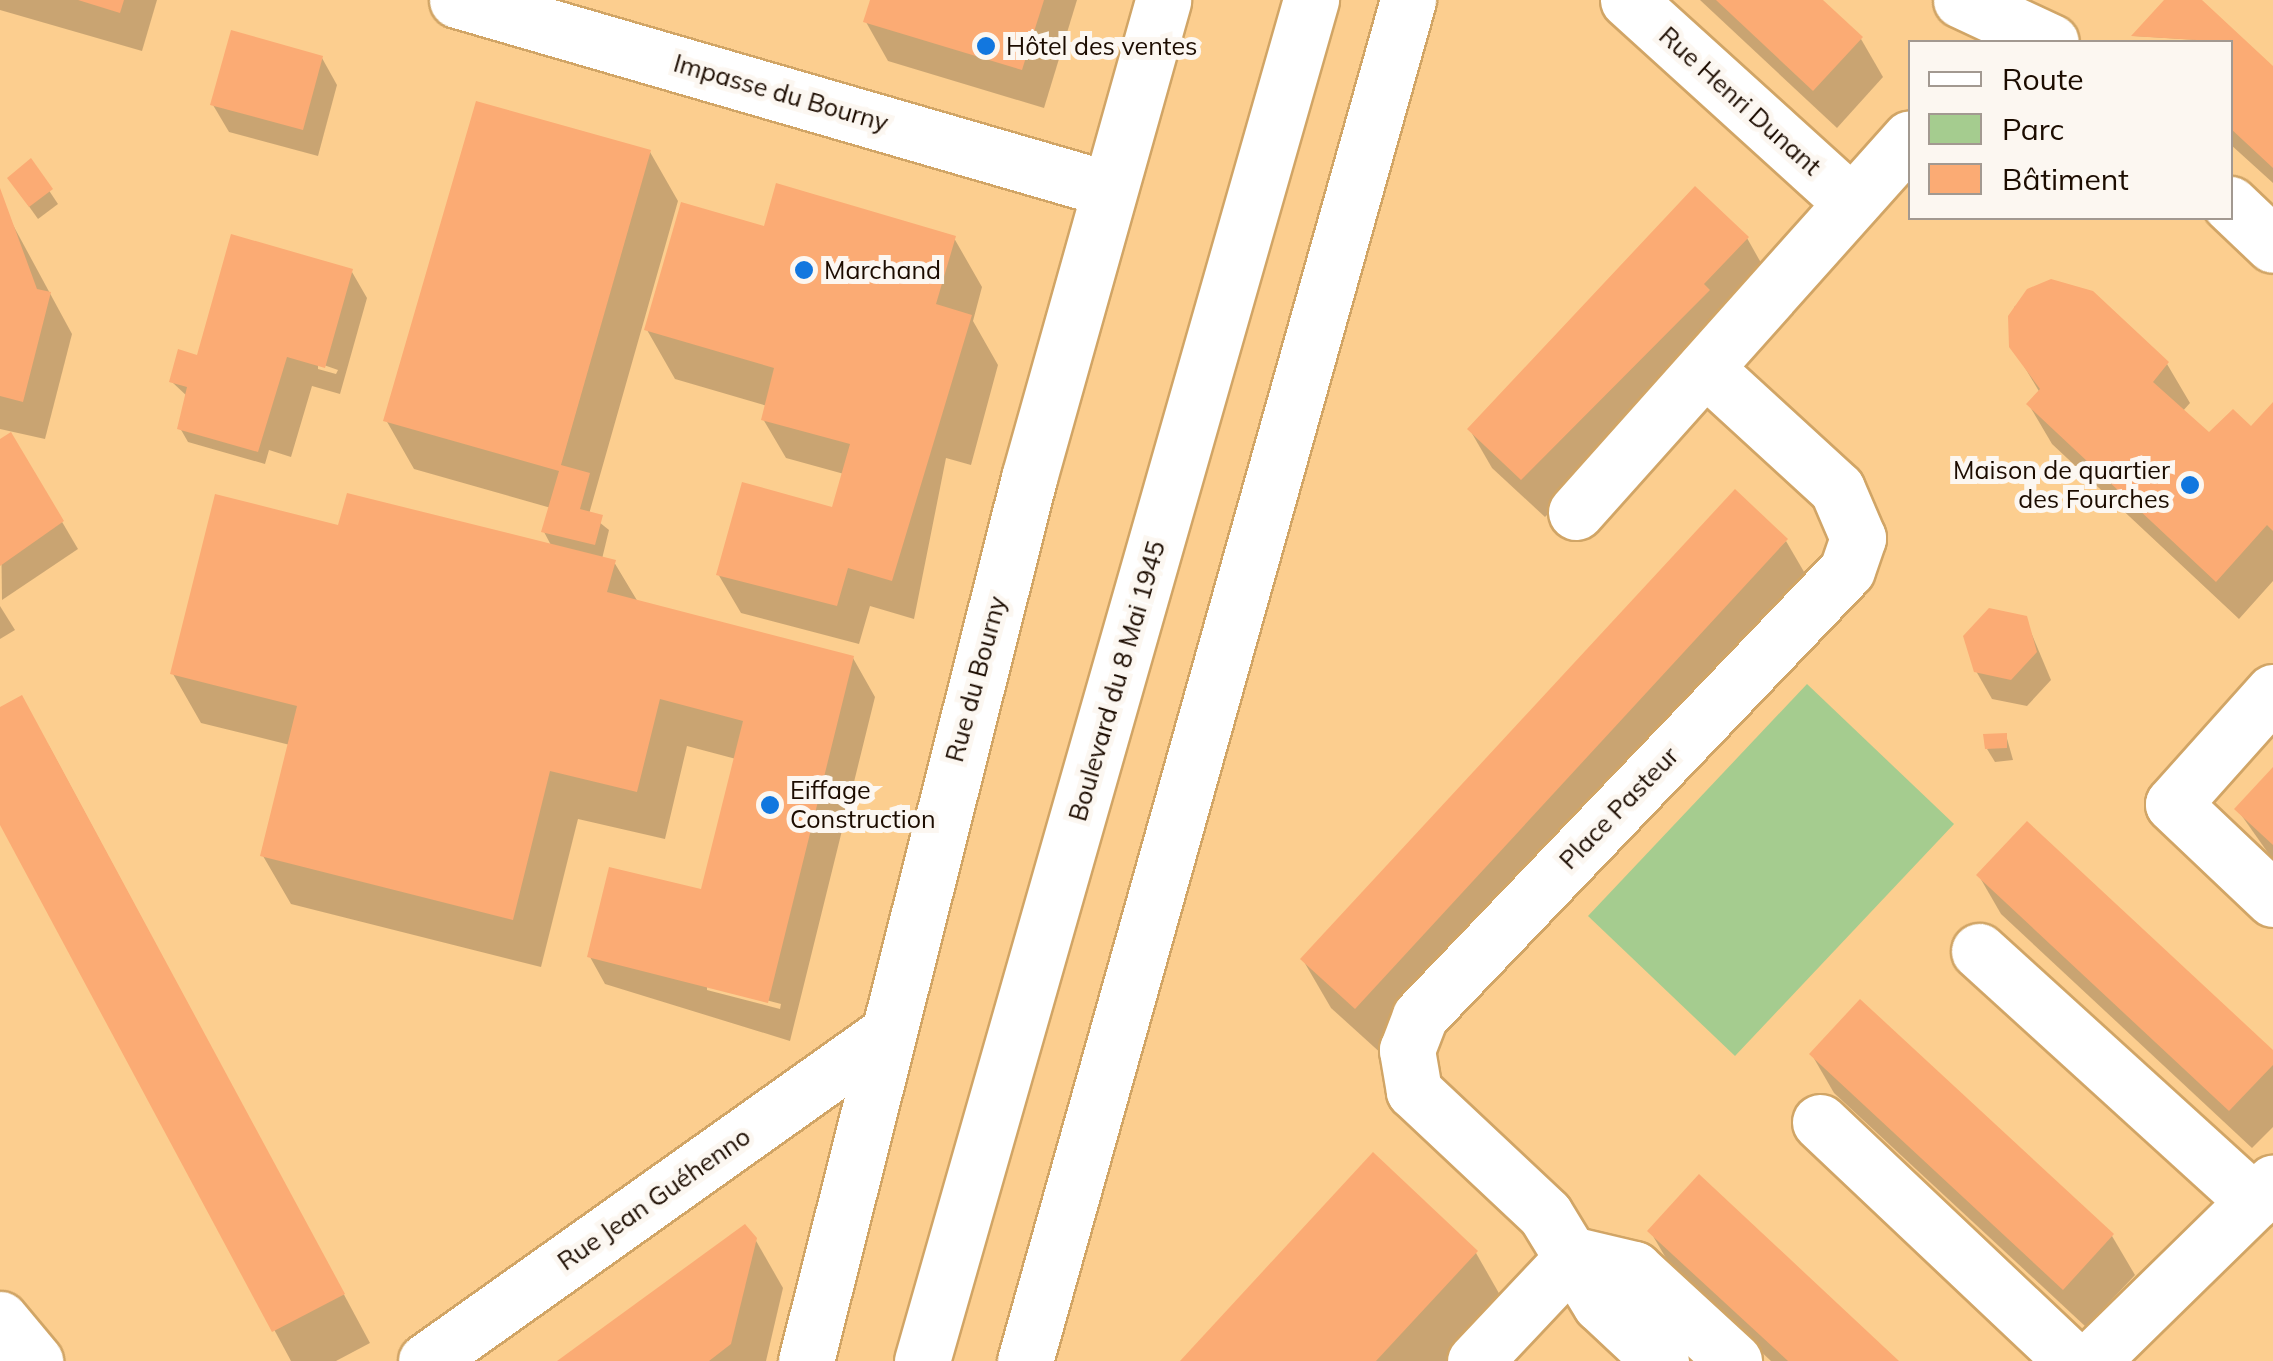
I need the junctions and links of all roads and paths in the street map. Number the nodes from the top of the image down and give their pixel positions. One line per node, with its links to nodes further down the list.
1 (457, 0): 9 (street, Impasse du Bourny)
2 (1163, 0): 9 (street, Rue du Bourny)
3 (1311, 0): 26 (street, Boulevard du 8 Mai 1945)
4 (1408, 0): 27 (street)
5 (1628, 0): 10 (street, Rue Henri Dunant)
6 (1961, 0): 7 (street)
7 (2023, 28)
8 (1908, 140): 10 (street)
9 (1105, 188): 18 (street, Rue du Bourny)
10 (1852, 203): 13 (street)
11 (2233, 207): 12 (street)
12 (2273, 245)
13 (1705, 368): 14 (street); 21 (street, Place Pasteur)
14 (1576, 512)
15 (2273, 692): 16 (street)
16 (2273, 899)
17 (1979, 951): 20 (street)
18 (882, 1037): 24 (street, Rue Jean Guéhenno); 25 (street, Rue du Bourny)
19 (1820, 1122): 31 (street)
20 (2264, 1192): 32 (street)
21 (1575, 1255): 28 (street); 29 (street, Place Pasteur); 30 (street)
22 (0, 1319): 23 (street)
23 (35, 1361)
24 (426, 1361)
25 (806, 1361)
26 (922, 1361)
27 (1026, 1361)
28 (1475, 1361)
29 (1661, 1361)
30 (1734, 1361)
31 (2073, 1361)
32 (2091, 1361)

